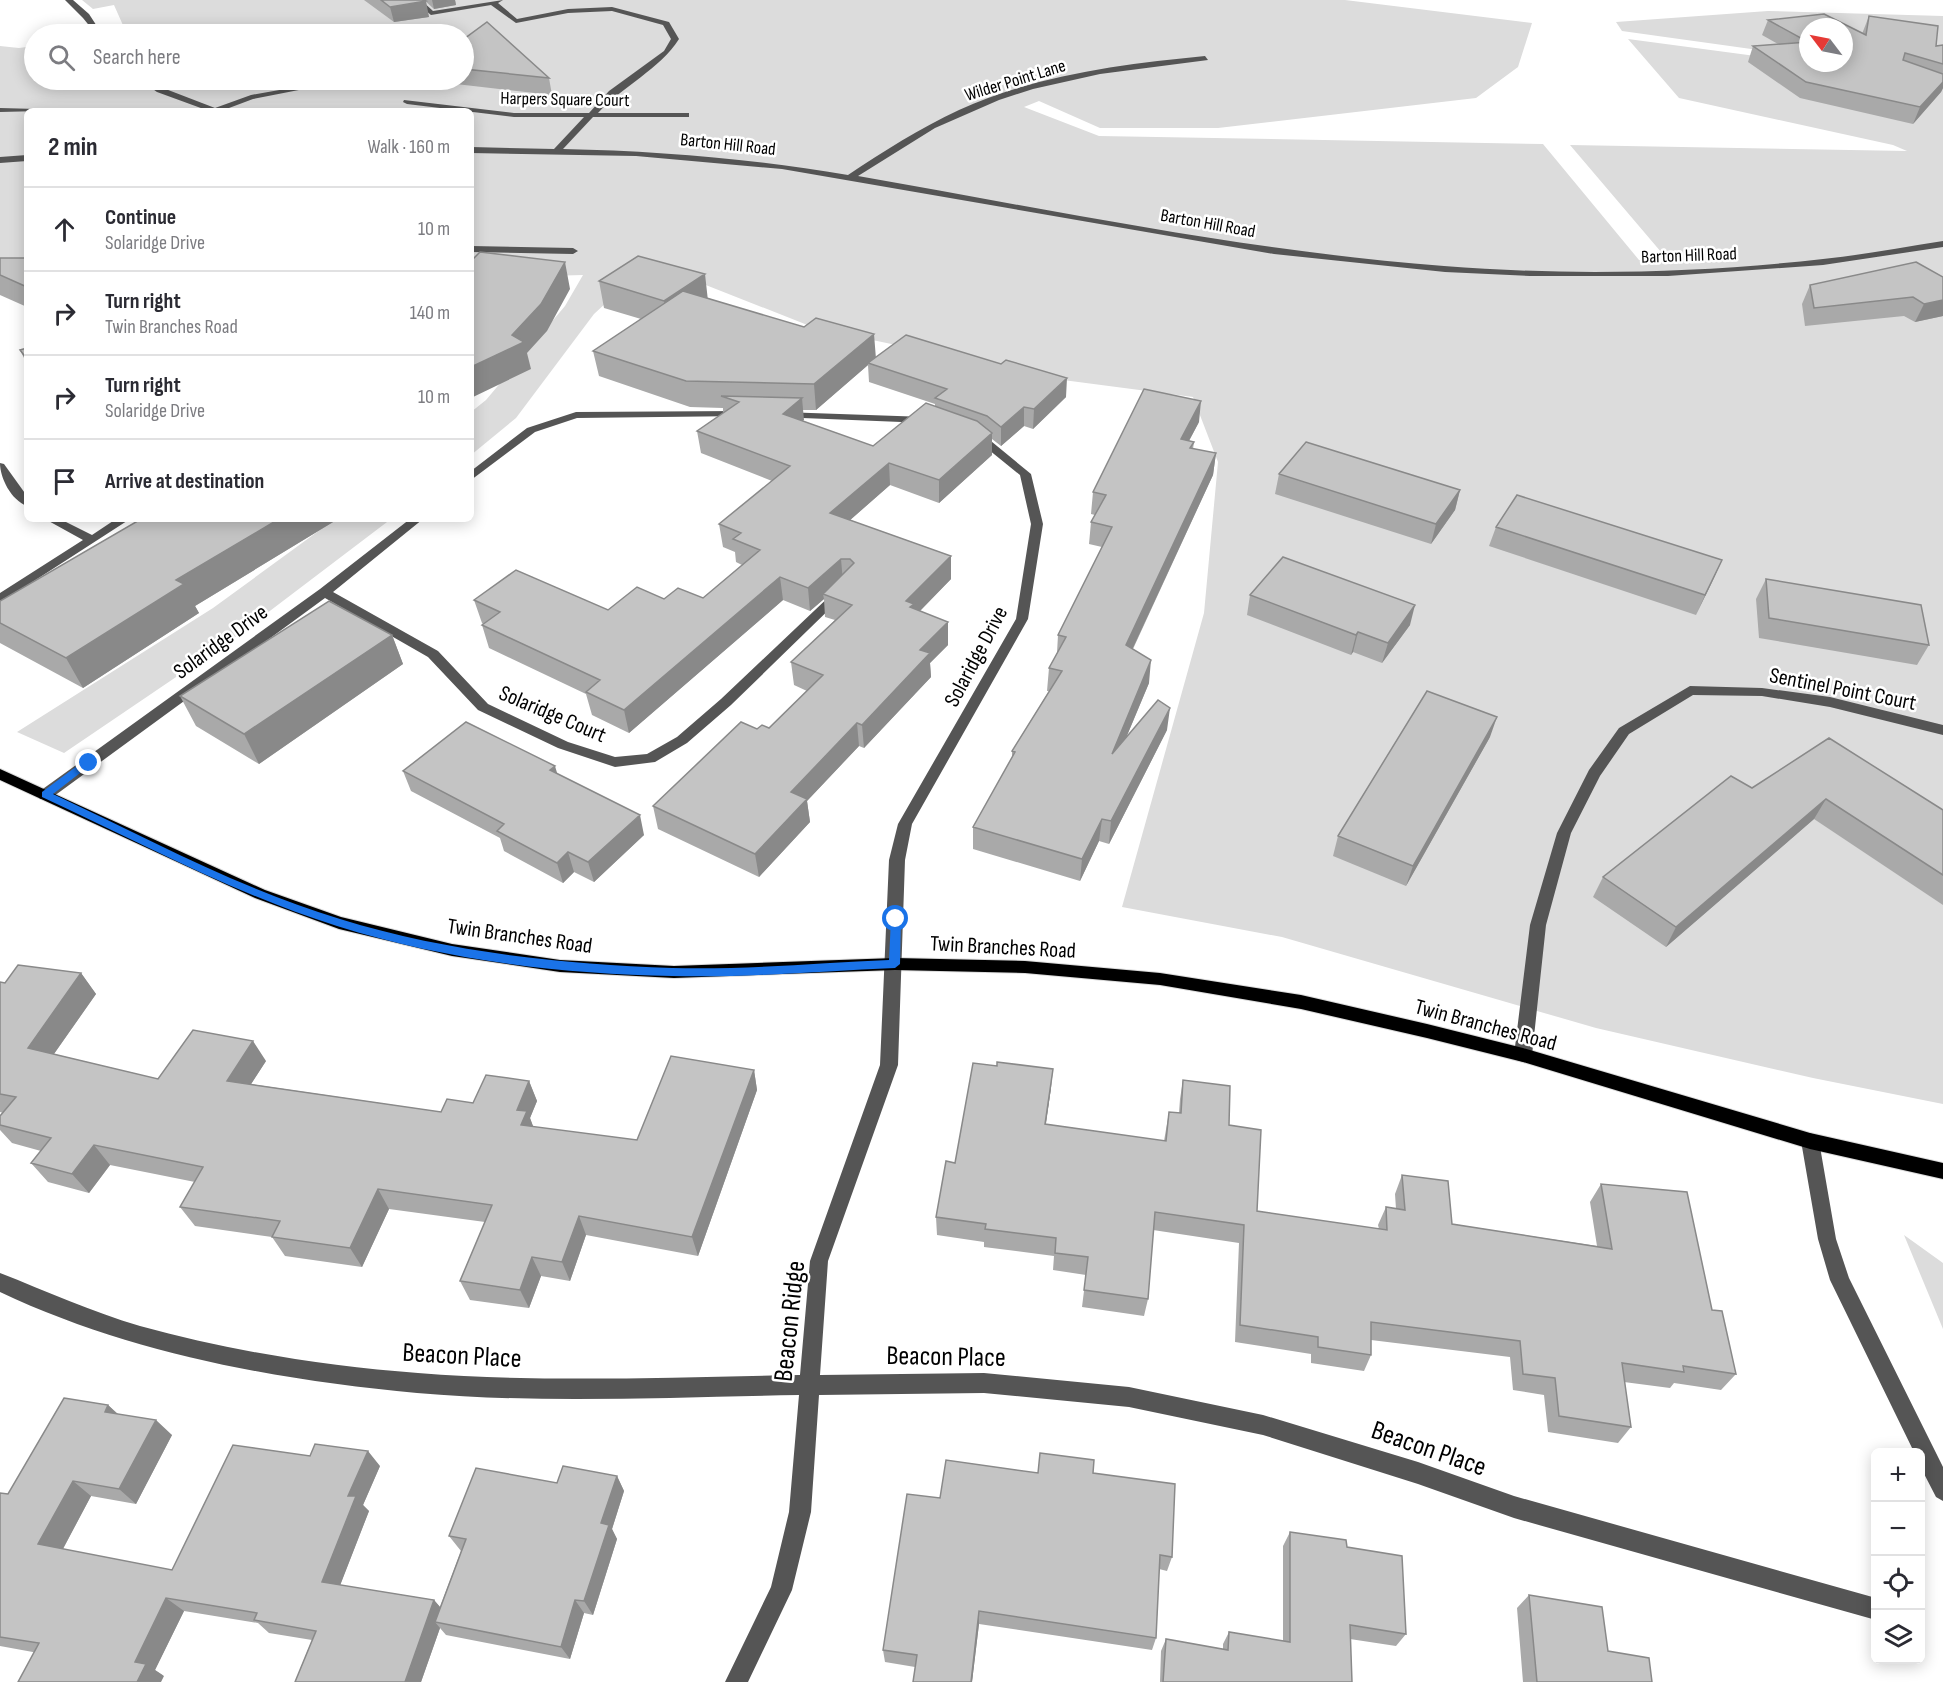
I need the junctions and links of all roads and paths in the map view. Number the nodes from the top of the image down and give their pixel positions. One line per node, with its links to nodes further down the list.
1 (69, 0): 5 (street)
2 (417, 0): 4 (street)
3 (503, 0): 4 (street)
4 (492, 2): 17 (street)
5 (92, 24)
6 (1205, 58): 22 (street, Wilder Point Lane)
7 (163, 90): 10 (street)
8 (290, 90): 11 (street)
9 (407, 102): 12 (street, Harpers Square Court)
10 (207, 108)
11 (223, 108)
12 (456, 108)
13 (0, 110): 15 (street)
14 (474, 110): 17 (street, Harpers Square Court)
15 (24, 111)
16 (686, 115): 17 (street, Harpers Square Court)
17 (589, 116): 19 (street)
18 (474, 150): 19 (street, Barton Hill Road)
19 (557, 151): 22 (street, Barton Hill Road)
20 (24, 158): 21 (street)
21 (0, 160)
22 (850, 177): 23 (street, Barton Hill Road)
23 (1943, 244)
24 (474, 249): 25 (street)
25 (573, 252)
26 (941, 425): 29 (street)
27 (962, 432): 41 (street, Solaridge Drive)
28 (0, 466): 30 (street)
29 (474, 475)
30 (24, 499)
31 (57, 522): 34 (street)
32 (119, 522): 34 (street)
33 (413, 522): 36 (street, Solaridge Drive)
34 (92, 539): 37 (street)
35 (848, 587): 36 (street, Solaridge Court)
36 (324, 592): 40 (street, Solaridge Drive)
37 (0, 599)
38 (1943, 730): 42 (street, Sentinel Point Court)
39 (0, 774): 40 (main road, Twin Branches Road)
40 (45, 795): 41 (main road, Twin Branches Road)
41 (895, 964): 42 (main road, Twin Branches Road); 46 (street, Beacon Ridge)
42 (1523, 1055): 43 (main road, Twin Branches Road)
43 (1810, 1141): 44 (main road, Twin Branches Road); 47 (street)
44 (1943, 1171)
45 (0, 1282): 46 (street, Beacon Place)
46 (809, 1383): 48 (street, Beacon Place); 49 (street, Beacon Ridge)
47 (1943, 1490)
48 (1871, 1608)
49 (736, 1682)

